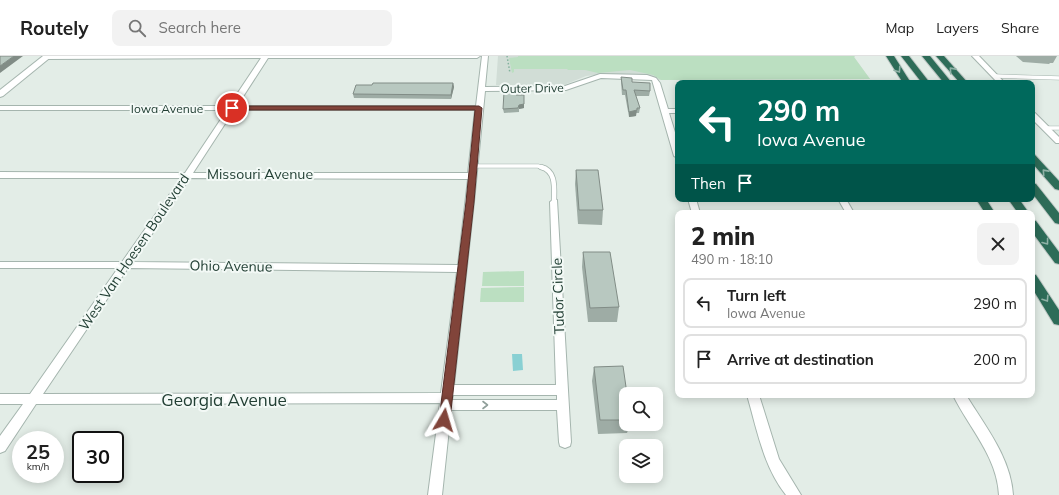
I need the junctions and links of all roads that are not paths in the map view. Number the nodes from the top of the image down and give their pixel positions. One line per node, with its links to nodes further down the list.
1 (47, 56): 2 (street); 18 (street)
2 (266, 56): 3 (street); 20 (street, West Van Hoesen Boulevard)
3 (477, 56)
4 (485, 56): 17 (street)
5 (890, 56): 12 (highway, one-way to 12)
6 (905, 56): 13 (highway)
7 (926, 56): 14 (highway)
8 (940, 56): 15 (highway, one-way to 8)
9 (975, 56): 10 (street)
10 (995, 76): 11 (lane); 16 (street)
11 (1059, 78)
12 (905, 80)
13 (924, 80)
14 (946, 80)
15 (961, 80)
16 (999, 80)
17 (481, 89): 21 (street); 22 (street, Outer Drive)
18 (2, 91)
19 (0, 108): 20 (street, Iowa Avenue)
20 (232, 108): 21 (street, Iowa Avenue); 32 (street, West Van Hoesen Boulevard)
21 (479, 108): 30 (street)
22 (664, 111): 23 (street); 28 (street)
23 (675, 111)
24 (1035, 118): 25 (street)
25 (1046, 128): 26 (lane); 27 (street)
26 (1059, 128)
27 (1059, 141)
28 (675, 146)
29 (1035, 160): 33 (highway, one-way to 29)
30 (472, 171): 32 (street, Missouri Avenue); 35 (lane); 43 (street)
31 (0, 174): 32 (street, Missouri Avenue)
32 (188, 174): 42 (street, West Van Hoesen Boulevard)
33 (1059, 187)
34 (1035, 190): 38 (highway)
35 (554, 202): 46 (street, Tudor Circle)
36 (1015, 202): 37 (highway)
37 (1022, 210)
38 (1059, 220)
39 (1035, 228): 40 (highway, one-way to 40)
40 (1059, 260)
41 (0, 265): 42 (street, Ohio Avenue)
42 (126, 265): 43 (street, Ohio Avenue); 51 (street, West Van Hoesen Boulevard)
43 (462, 269): 47 (street)
44 (1035, 283): 45 (highway, one-way to 45)
45 (1059, 320)
46 (562, 390): 47 (street); 52 (street, Tudor Circle)
47 (447, 398): 51 (street, Georgia Avenue); 52 (street, one-way to 52); 55 (street)
48 (754, 398): 56 (street)
49 (961, 398): 57 (street)
50 (0, 399): 51 (street, Georgia Avenue)
51 (33, 399): 54 (street, West Van Hoesen Boulevard)
52 (563, 405): 53 (street, Tudor Circle)
53 (565, 442)
54 (0, 447)
55 (435, 495)
56 (794, 495)
57 (1006, 495)

